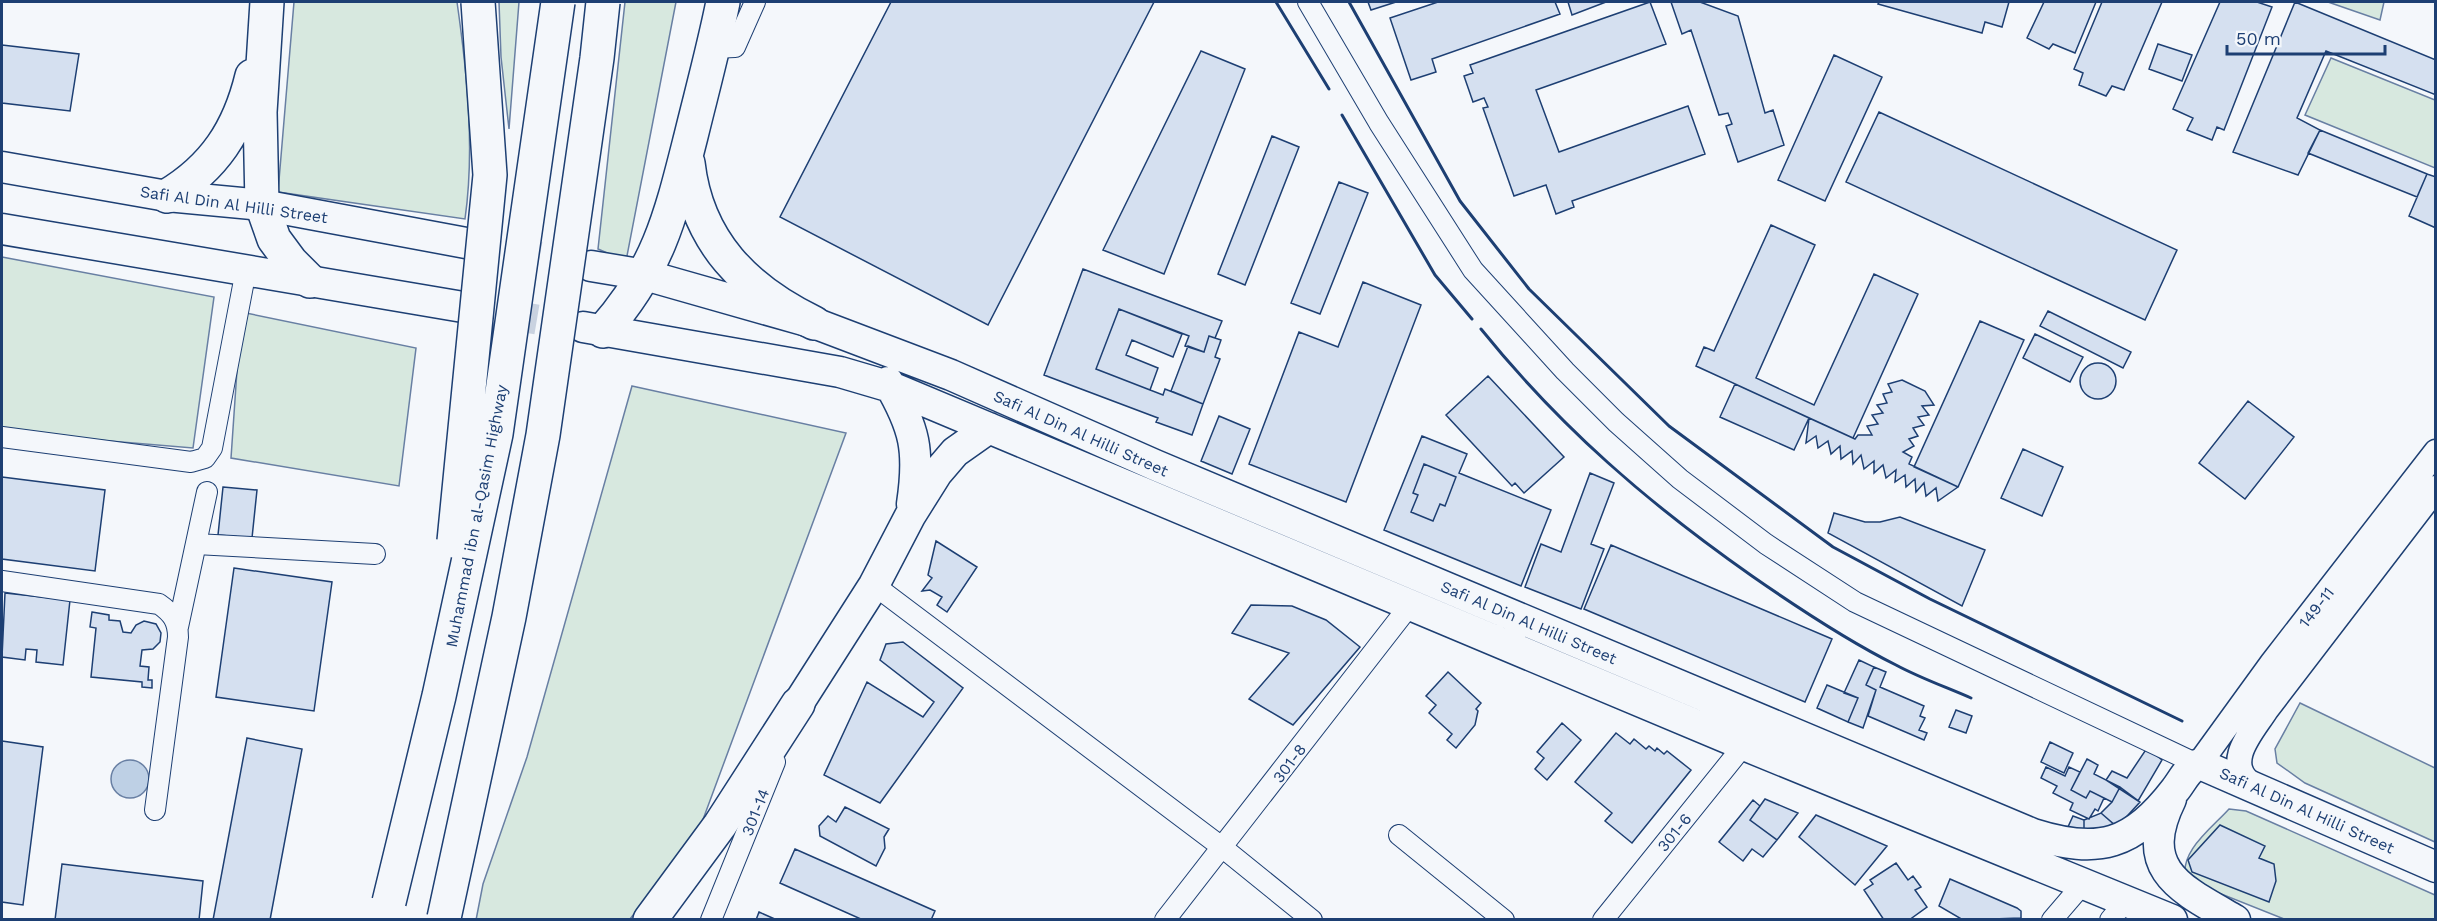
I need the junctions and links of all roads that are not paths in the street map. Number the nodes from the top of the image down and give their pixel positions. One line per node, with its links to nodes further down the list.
1 (478, 2): 35 (highway, bridge)
2 (558, 2): 35 (highway, Muhammad ibn al-Qasim Highway, bridge)
3 (603, 2): 48 (highway, bridge)
4 (723, 2): 8 (highway)
5 (755, 2): 8 (street)
6 (1308, 2): 38 (street)
7 (266, 9): 11 (highway); 12 (highway)
8 (713, 48): 9 (highway)
9 (687, 154): 17 (highway); 20 (highway)
10 (2, 169): 11 (main road, Safi Al Din Al Hilli Street)
11 (166, 196): 12 (main road, Safi Al Din Al Hilli Street)
12 (262, 205): 14 (main road, Safi Al Din Al Hilli Street); 18 (highway)
13 (2, 229): 16 (main road)
14 (466, 243)
15 (591, 266): 17 (main road, Safi Al Din Al Hilli Street)
16 (246, 270): 18 (main road); 24 (street)
17 (645, 275): 20 (main road, Safi Al Din Al Hilli Street); 21 (highway)
18 (310, 281): 19 (main road)
19 (463, 307)
20 (814, 323): 22 (main road); 40 (main road, Safi Al Din Al Hilli Street)
21 (593, 329): 22 (main road, Safi Al Din Al Hilli Street)
22 (891, 387): 23 (main road, Safi Al Din Al Hilli Street); 28 (main road)
23 (989, 428): 28 (main road); 33 (main road, Safi Al Din Al Hilli Street)
24 (2, 437)
25 (2436, 452): 38 (street, 149-11)
26 (2436, 488): 39 (street, 149-11)
27 (207, 492): 29 (street)
28 (910, 516): 32 (main road)
29 (196, 544): 30 (street); 34 (street)
30 (375, 554)
31 (2, 581): 34 (street)
32 (874, 585): 36 (main road); 43 (street)
33 (1410, 605): 37 (main road, Safi Al Din Al Hilli Street); 43 (street, 301-8)
34 (178, 627): 41 (street)
35 (439, 696): 46 (highway, Muhammad ibn al-Qasim Highway, bridge)
36 (798, 704): 49 (highway); 50 (street, 301-14)
37 (1744, 745): 45 (main road, Safi Al Din Al Hilli Street); 54 (street, 301-6)
38 (2198, 764): 39 (main road, Safi Al Din Al Hilli Street); 40 (main road, Safi Al Din Al Hilli Street)
39 (2251, 784): 44 (main road, Safi Al Din Al Hilli Street)
40 (2176, 788): 57 (main road)
41 (155, 810)
42 (1399, 835): 53 (street)
43 (1223, 848): 51 (street, 301-8); 52 (street)
44 (2436, 867)
45 (2082, 885): 47 (main road, Safi Al Din Al Hilli Street); 55 (street)
46 (387, 911)
47 (2118, 911): 56 (main road, Safi Al Din Al Hilli Street)
48 (444, 919)
49 (650, 920)
50 (711, 920)
51 (1165, 920)
52 (1312, 920)
53 (1504, 920)
54 (1603, 920)
55 (2052, 920)
56 (2172, 920)
57 (2235, 920)

